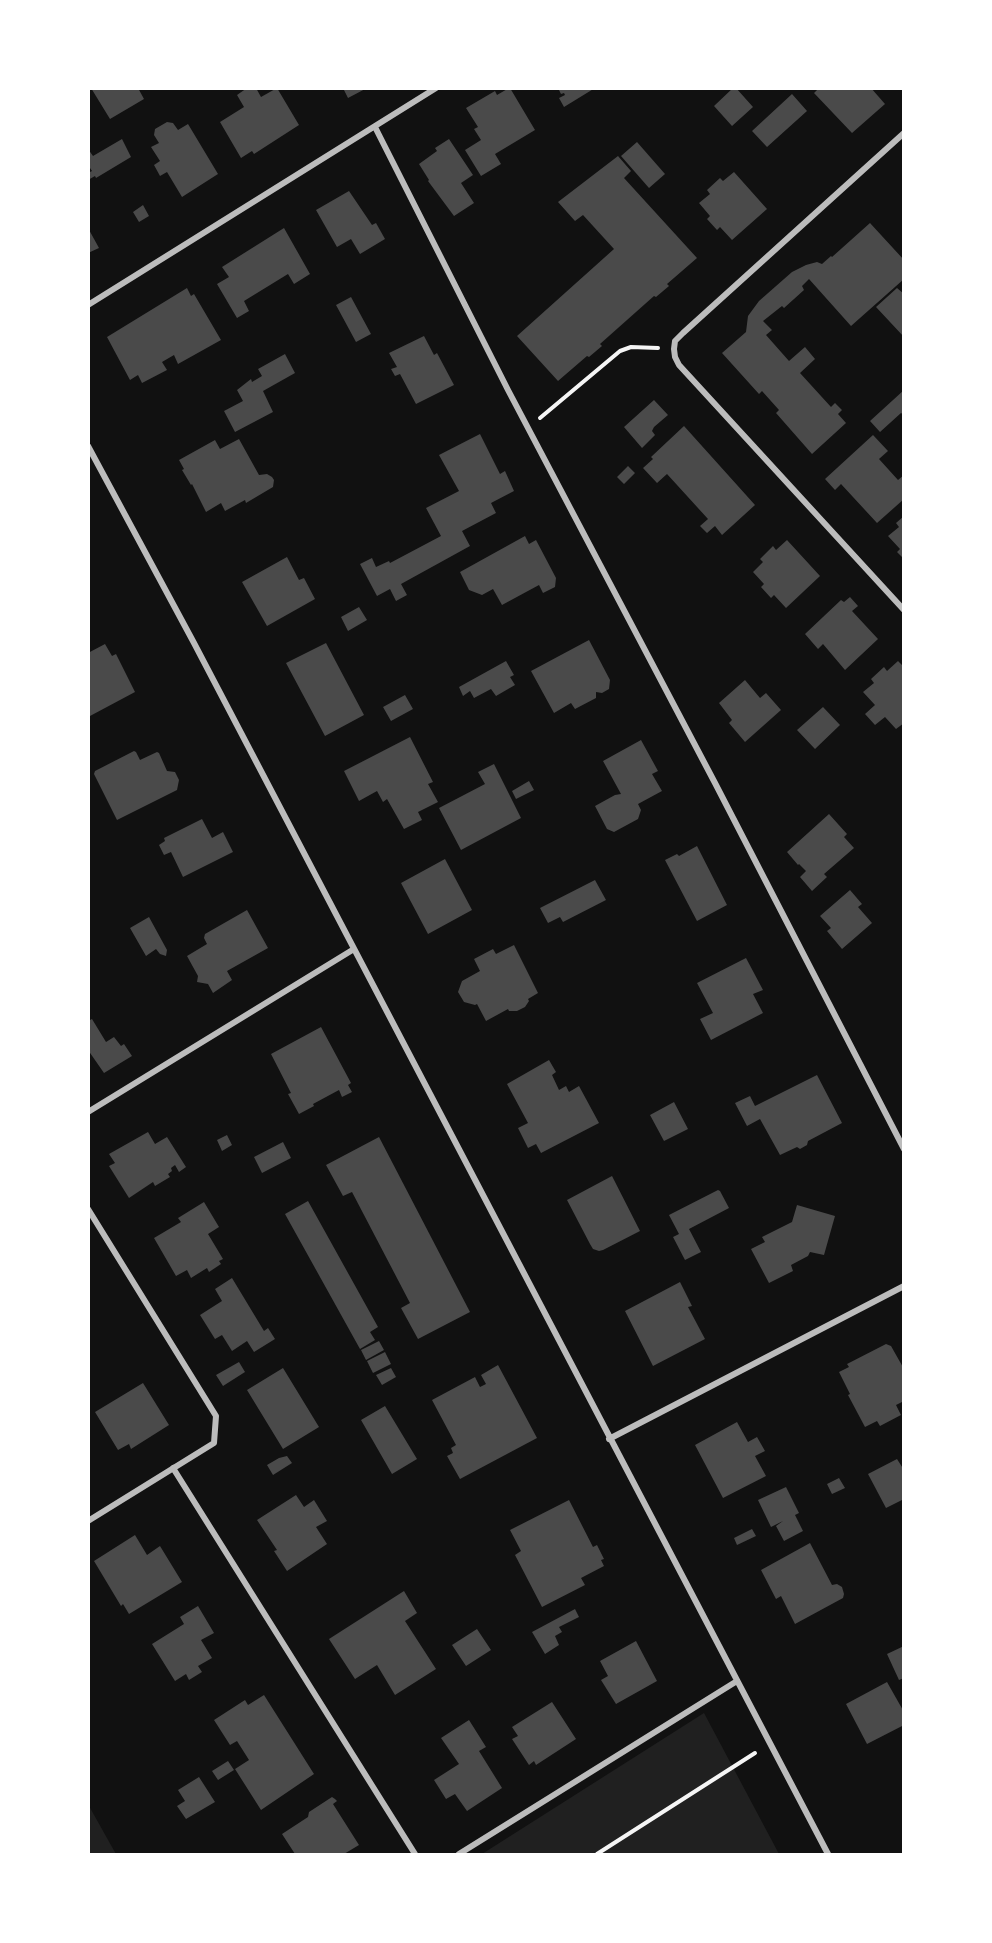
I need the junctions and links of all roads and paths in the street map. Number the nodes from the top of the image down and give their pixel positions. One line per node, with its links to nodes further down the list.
1 (436, 88): 2 (street)
2 (375, 127): 4 (street); 6 (street)
3 (903, 134): 5 (street)
4 (88, 305)
5 (674, 349): 6 (path); 8 (street)
6 (528, 428): 11 (street)
7 (88, 446): 9 (street)
8 (903, 610)
9 (354, 949): 10 (street); 14 (street)
10 (88, 1112)
11 (903, 1149)
12 (88, 1209): 15 (street)
13 (903, 1286): 14 (street)
14 (609, 1439): 17 (street)
15 (173, 1468): 16 (street); 19 (street)
16 (88, 1521)
17 (737, 1681): 18 (street); 20 (street)
18 (770, 1743): 21 (path); 22 (street)
19 (415, 1854)
20 (459, 1854)
21 (597, 1854)
22 (828, 1854)

